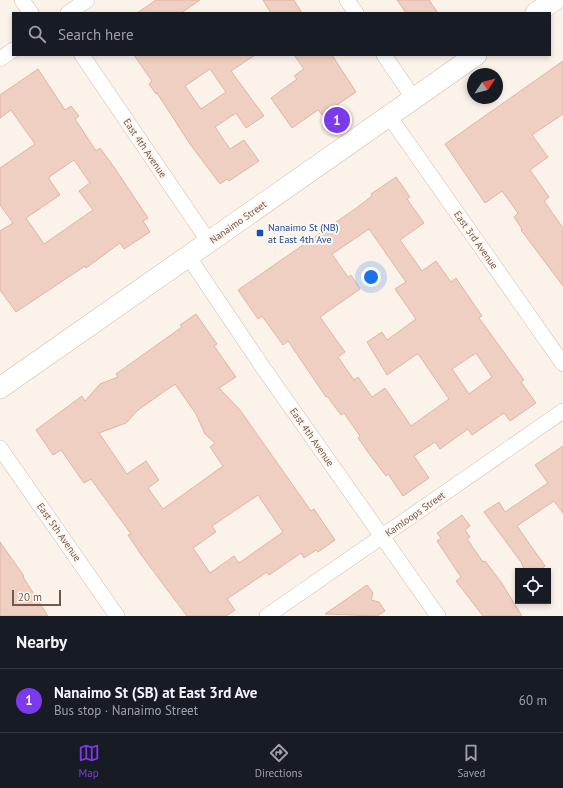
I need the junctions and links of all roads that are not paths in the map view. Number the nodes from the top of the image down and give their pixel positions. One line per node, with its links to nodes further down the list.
1 (22, 0): 5 (street)
2 (87, 0): 6 (street)
3 (347, 0): 7 (street)
4 (554, 0): 8 (main road)
5 (30, 12)
6 (69, 12)
7 (355, 12)
8 (537, 12)
9 (12, 51): 13 (street)
10 (83, 56): 16 (street, East 4th Avenue)
11 (385, 56): 14 (street)
12 (475, 56): 14 (main road, Nanaimo Street)
13 (0, 58)
14 (414, 98): 15 (main road, Nanaimo Street)
15 (389, 116): 16 (main road, Nanaimo Street); 18 (street, East 3rd Avenue)
16 (210, 242): 17 (main road, Nanaimo Street)
17 (188, 256): 19 (main road, Nanaimo Street); 22 (street, East 4th Avenue)
18 (563, 364)
19 (2, 382)
20 (563, 412): 22 (street, Kamloops Street)
21 (0, 448): 23 (street, East 5th Avenue)
22 (382, 537): 24 (street, Kamloops Street); 25 (street, East 4th Avenue)
23 (117, 616)
24 (267, 616)
25 (438, 616)

